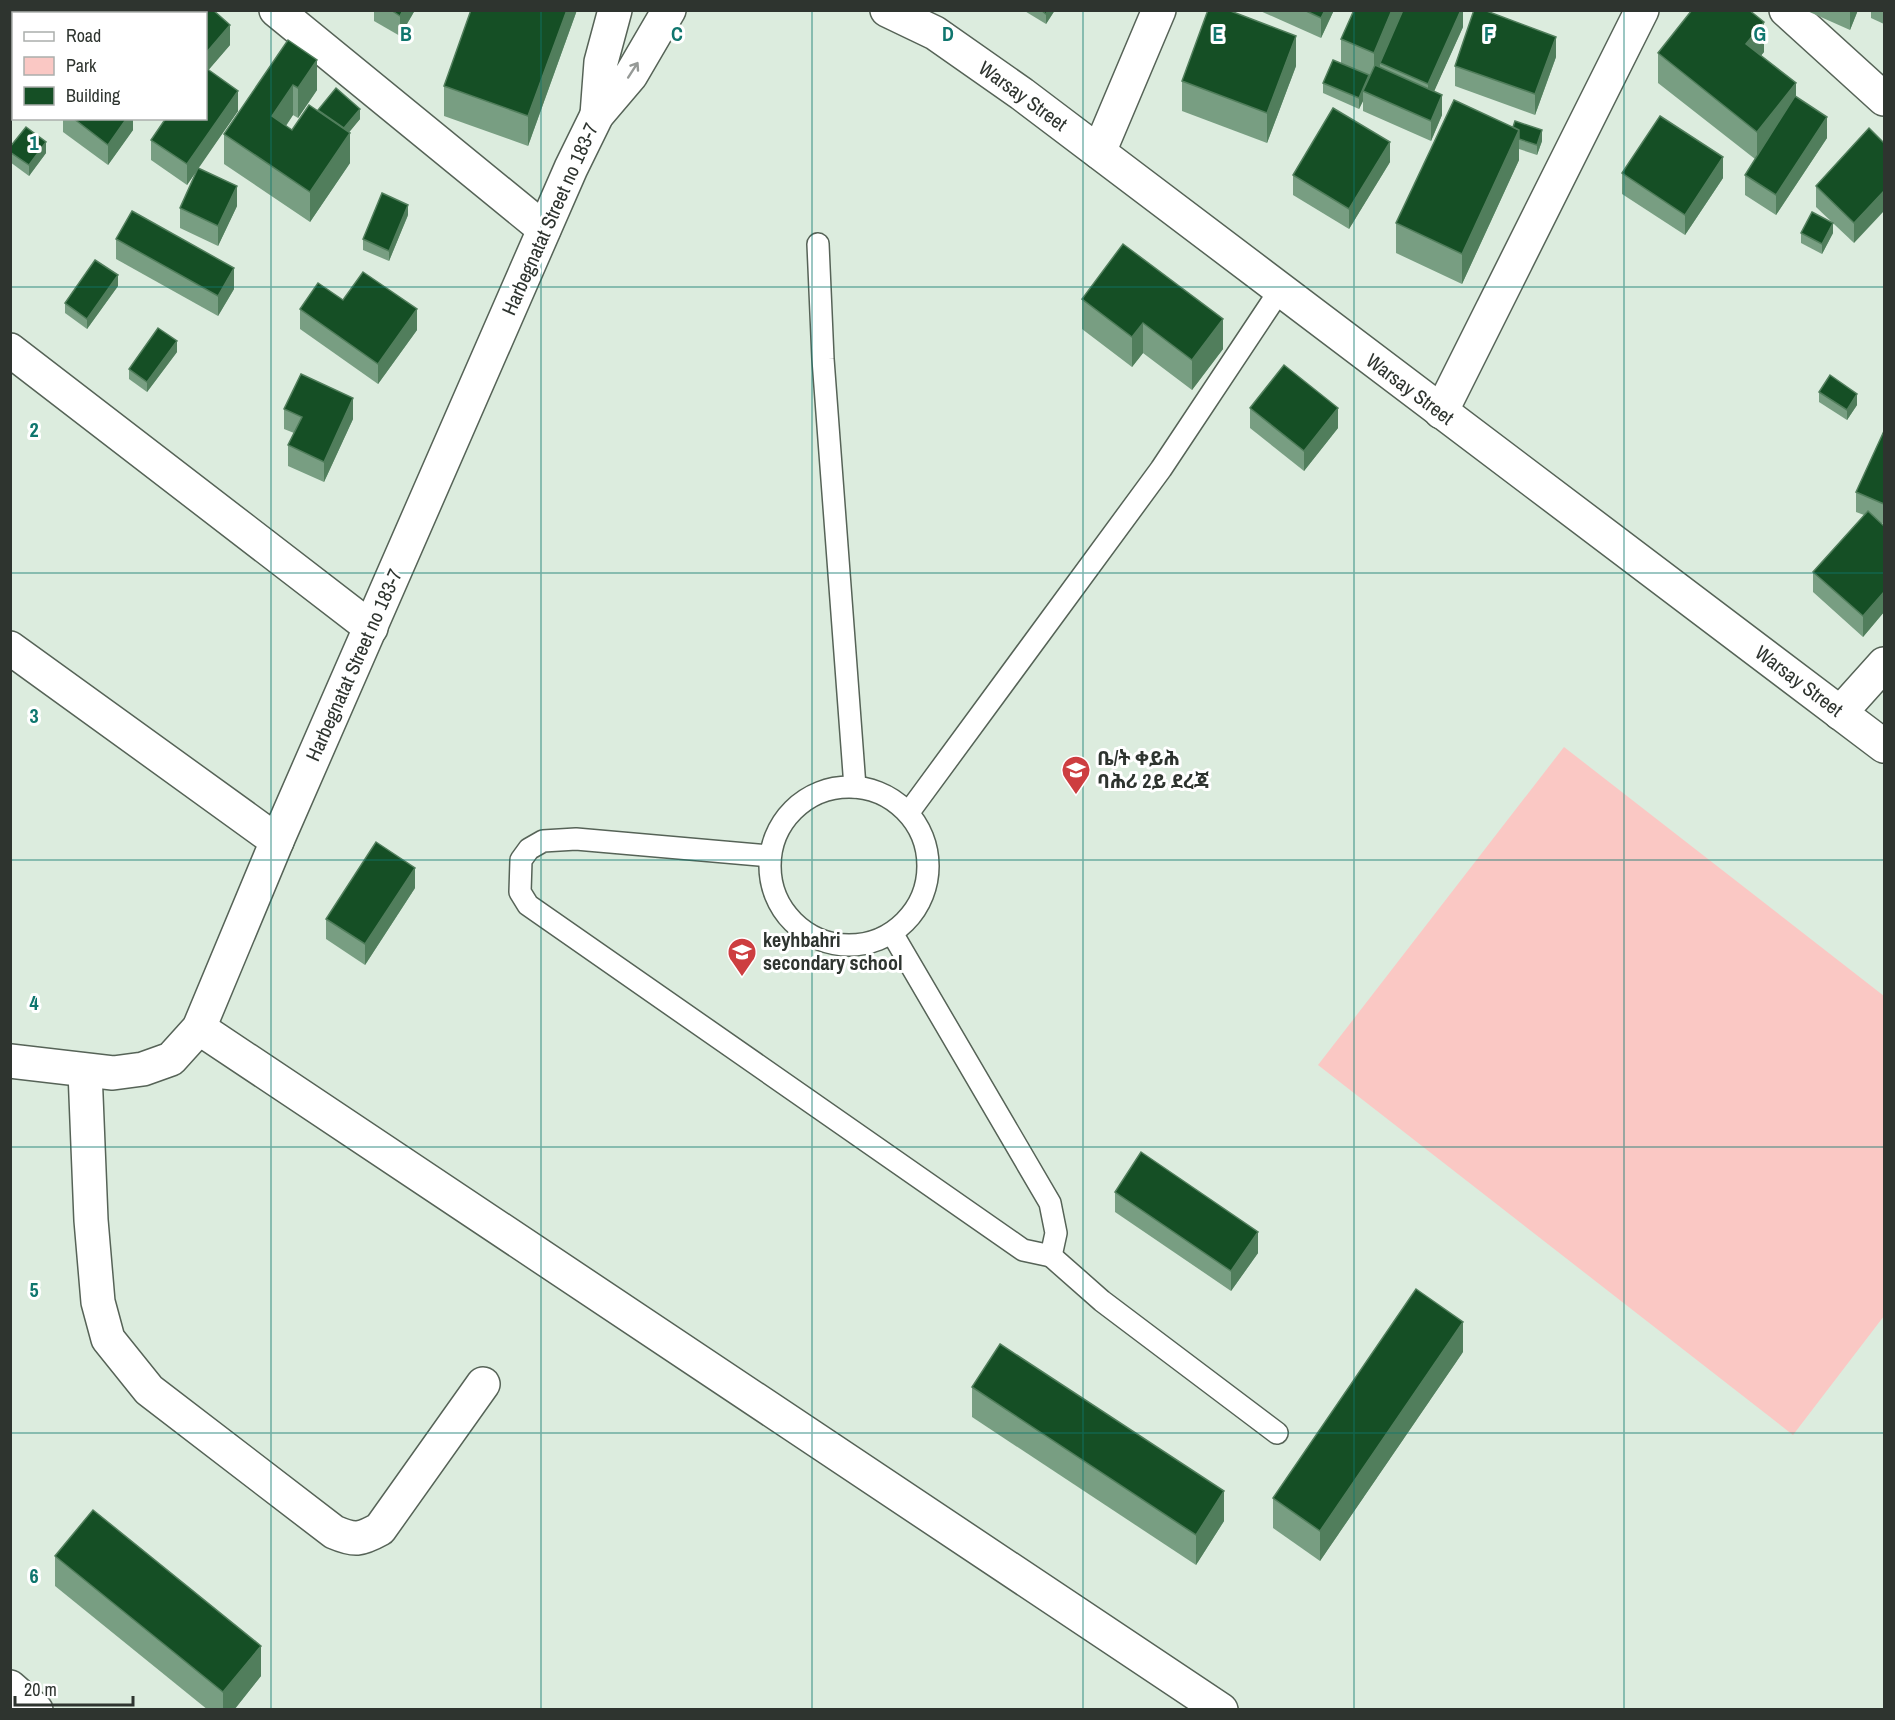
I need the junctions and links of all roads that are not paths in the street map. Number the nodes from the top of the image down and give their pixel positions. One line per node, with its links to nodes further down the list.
1 (276, 10): 12 (street)
2 (615, 10): 10 (street)
3 (669, 10): 10 (street, one-way to 3)
4 (887, 10): 8 (street, Warsay Street)
5 (1159, 10): 11 (street)
6 (1642, 10): 16 (street)
7 (1786, 10): 9 (street)
8 (925, 22): 11 (street, Warsay Street)
9 (1884, 99)
10 (597, 116): 12 (street, Harbegnatat Street no 183-7)
11 (1099, 152): 14 (street, Warsay Street)
12 (543, 229): 17 (street, Harbegnatat Street no 183-7)
13 (818, 244): 22 (lane)
14 (1281, 290): 16 (street, Warsay Street); 23 (lane)
15 (10, 350): 17 (street)
16 (1441, 412): 20 (street, Warsay Street)
17 (371, 628): 24 (street, Harbegnatat Street no 183-7)
18 (10, 648): 24 (street)
19 (1884, 664): 20 (street)
20 (1840, 713): 21 (street, Warsay Street)
21 (1884, 746)
22 (855, 787): 23 (lane); 25 (lane)
23 (909, 812): 26 (lane)
24 (277, 841): 27 (street, Harbegnatat Street no 183-7)
25 (770, 856): 26 (lane); 30 (lane)
26 (892, 933): 30 (lane)
27 (199, 1028): 29 (street, Harbegnatat Street no 183-7); 35 (street)
28 (10, 1061): 29 (street, Harbegnatat Street no 183-7)
29 (85, 1071): 31 (street)
30 (1051, 1256): 32 (lane)
31 (483, 1384)
32 (1277, 1433)
33 (10, 1686): 34 (street)
34 (36, 1710)
35 (1221, 1710)

